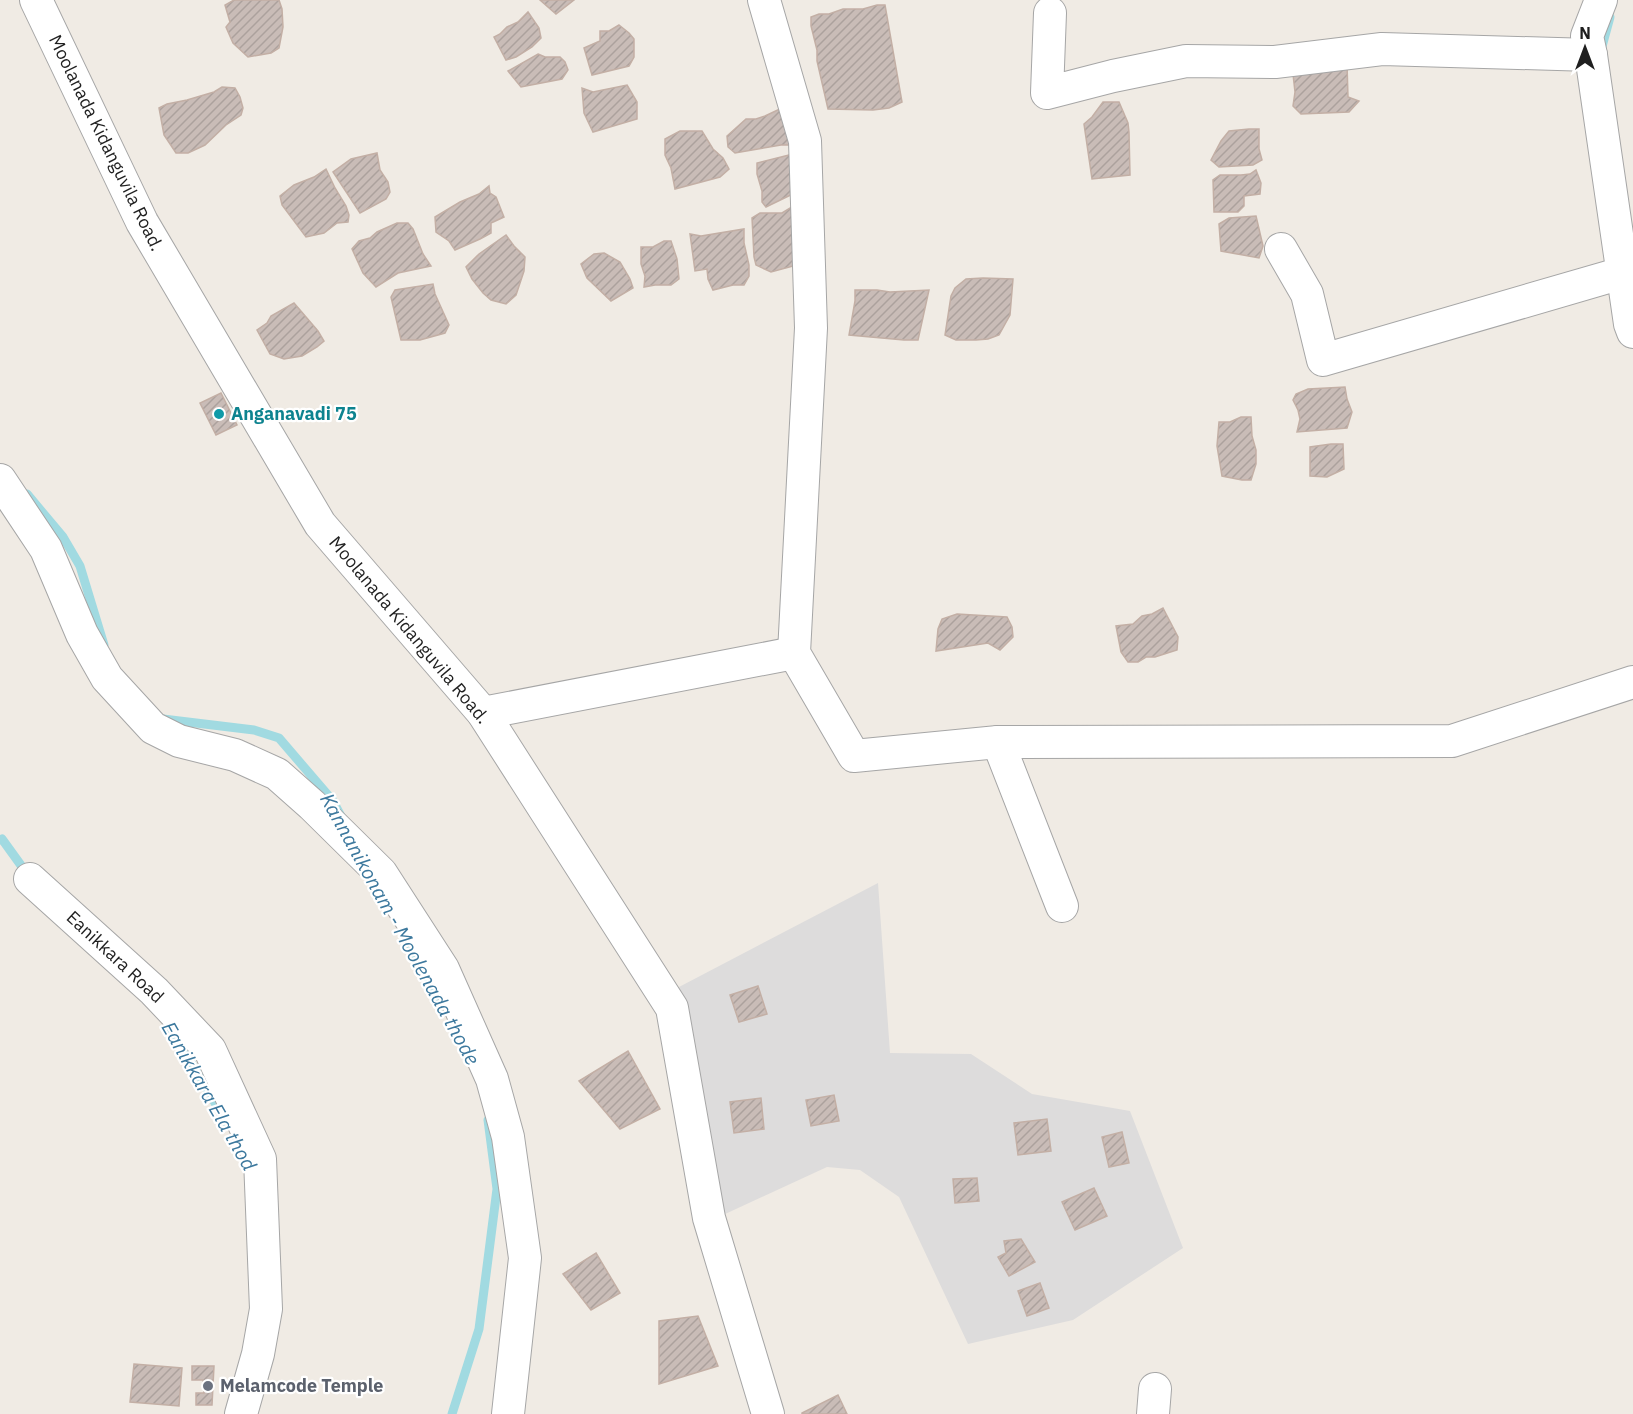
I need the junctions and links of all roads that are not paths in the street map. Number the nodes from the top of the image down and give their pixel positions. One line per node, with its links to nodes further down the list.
1 (36, 0): 12 (street, Moolanada Kidanguvila Road.)
2 (764, 0): 10 (street)
3 (1600, 0): 5 (street)
4 (1050, 13): 5 (street)
5 (1592, 55): 7 (street)
6 (1281, 249): 7 (street)
7 (1622, 273): 8 (street)
8 (1633, 332)
9 (0, 480): 17 (street)
10 (794, 653): 12 (street); 13 (street)
11 (1633, 682): 13 (street)
12 (483, 713): 18 (street, Moolanada Kidanguvila Road.)
13 (998, 742): 15 (street)
14 (30, 879): 16 (street, Eanikkara Road)
15 (1062, 906)
16 (240, 1414)
17 (508, 1414)
18 (768, 1414)

